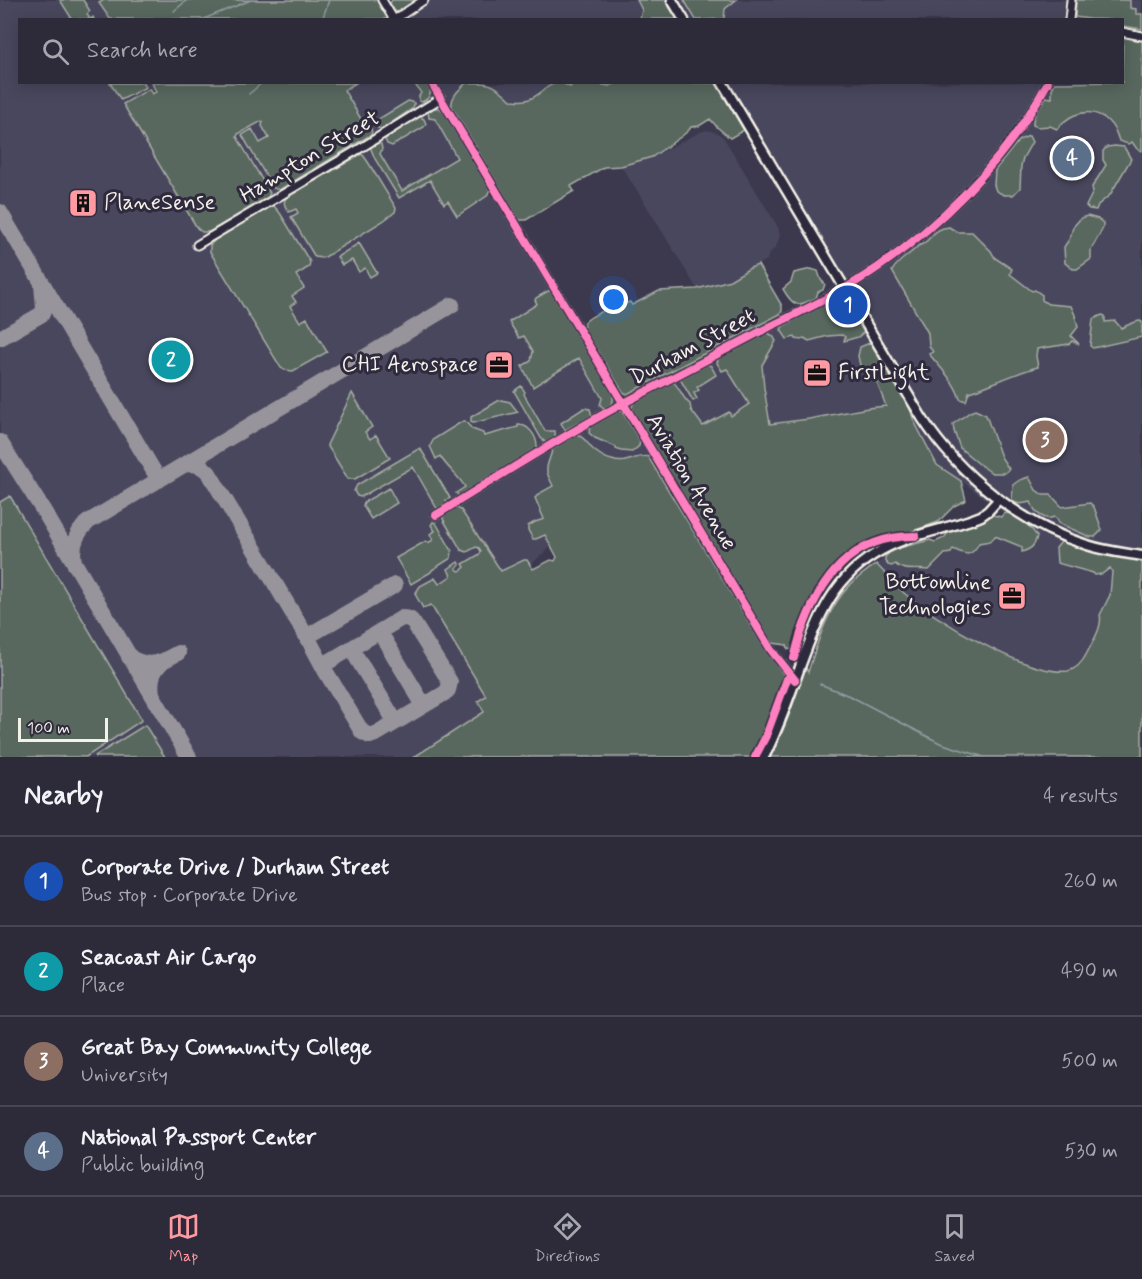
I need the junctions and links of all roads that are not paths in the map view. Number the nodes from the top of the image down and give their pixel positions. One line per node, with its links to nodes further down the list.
1 (382, 0): 5 (street)
2 (424, 0): 6 (street)
3 (672, 0): 7 (street)
4 (1071, 0): 8 (street)
5 (393, 18)
6 (397, 18)
7 (683, 18)
8 (1069, 18)
9 (1124, 33): 10 (street)
10 (1142, 36)
11 (432, 84): 14 (street, Aviation Avenue)
12 (723, 84): 16 (street)
13 (1047, 84): 16 (street, Durham Street)
14 (441, 98): 15 (street, Hampton Street); 17 (street, Aviation Avenue)
15 (197, 245)
16 (845, 288): 17 (street, Durham Street); 18 (street)
17 (624, 403): 19 (street, Durham Street); 21 (street, Aviation Avenue)
18 (999, 499): 20 (street); 21 (street)
19 (436, 515)
20 (1142, 556)
21 (795, 680): 22 (street)
22 (764, 757)

